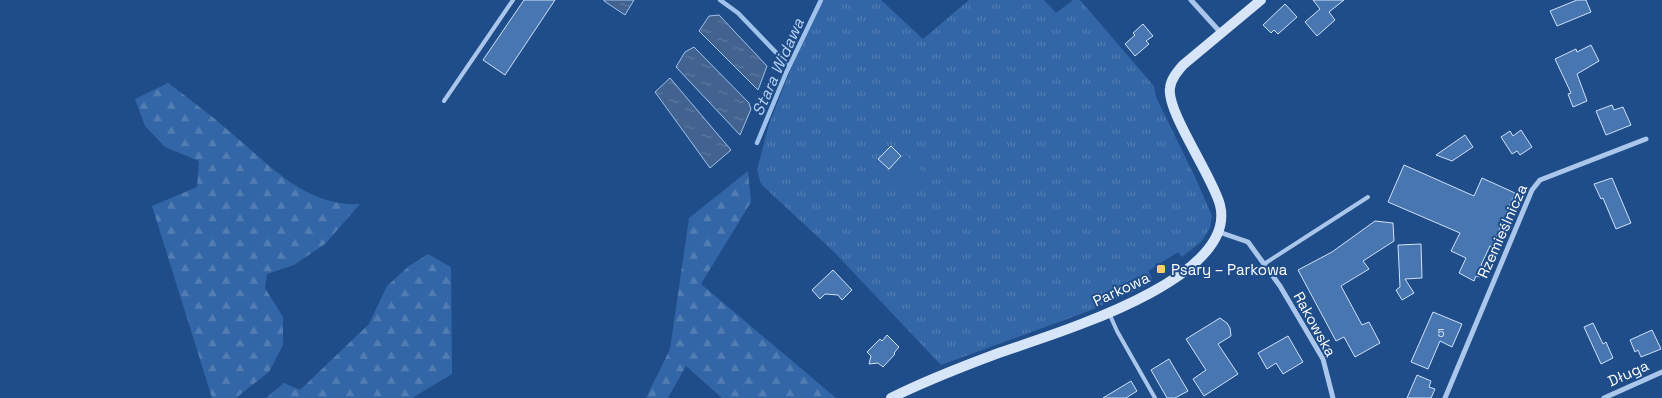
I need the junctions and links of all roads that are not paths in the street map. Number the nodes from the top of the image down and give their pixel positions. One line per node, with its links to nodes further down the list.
1 (513, 0): 5 (lane)
2 (1191, 0): 4 (street)
3 (1262, 0): 4 (street, Parkowa)
4 (1221, 34): 8 (street, Parkowa)
5 (444, 101)
6 (1646, 139): 15 (street, Rzemieślnicza)
7 (1368, 197): 9 (lane)
8 (1219, 232): 9 (street, Rakowska); 10 (street, Parkowa)
9 (1264, 264): 14 (street, Rakowska)
10 (1109, 313): 12 (street, Parkowa); 13 (lane)
11 (1662, 372): 16 (street, Długa)
12 (891, 398)
13 (1155, 398)
14 (1333, 398)
15 (1445, 398)
16 (1604, 398)

